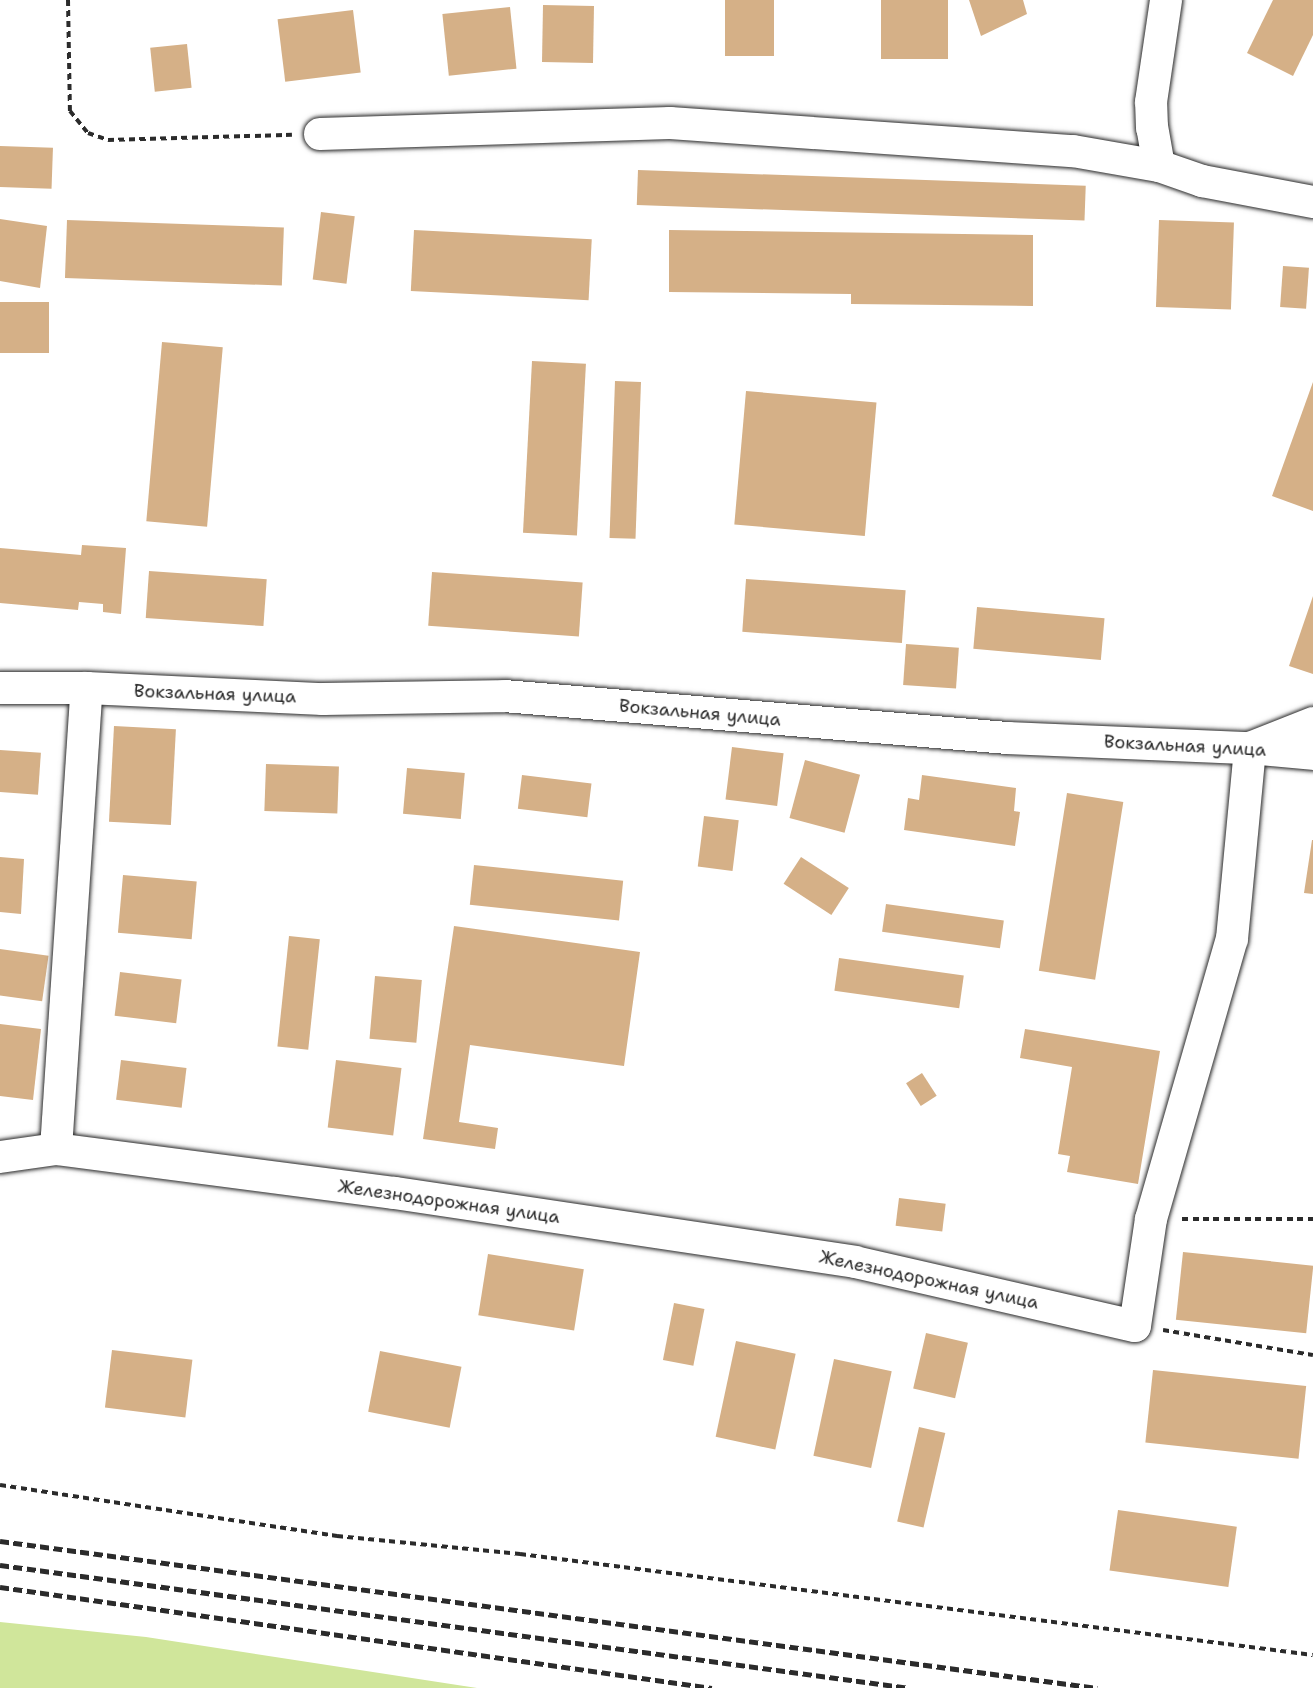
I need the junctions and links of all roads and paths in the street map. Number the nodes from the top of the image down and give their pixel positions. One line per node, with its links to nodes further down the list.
1 (68, 0): 3 (path)
2 (1167, 0): 4 (street)
3 (320, 134): 4 (street)
4 (1160, 166): 5 (street)
5 (1313, 202)
6 (0, 688): 7 (street, Вокзальная улица)
7 (87, 688): 9 (street, Вокзальная улица); 11 (street)
8 (1313, 723): 9 (street)
9 (1250, 748): 10 (street, Вокзальная улица); 13 (street)
10 (1313, 754)
11 (56, 1149): 12 (street, Железнодорожная улица); 15 (street, Железнодорожная улица)
12 (0, 1157)
13 (1151, 1219): 14 (path); 15 (street)
14 (1313, 1219)
15 (1135, 1326): 16 (path)
16 (1313, 1355)
17 (0, 1485): 18 (path)
18 (1313, 1655)

